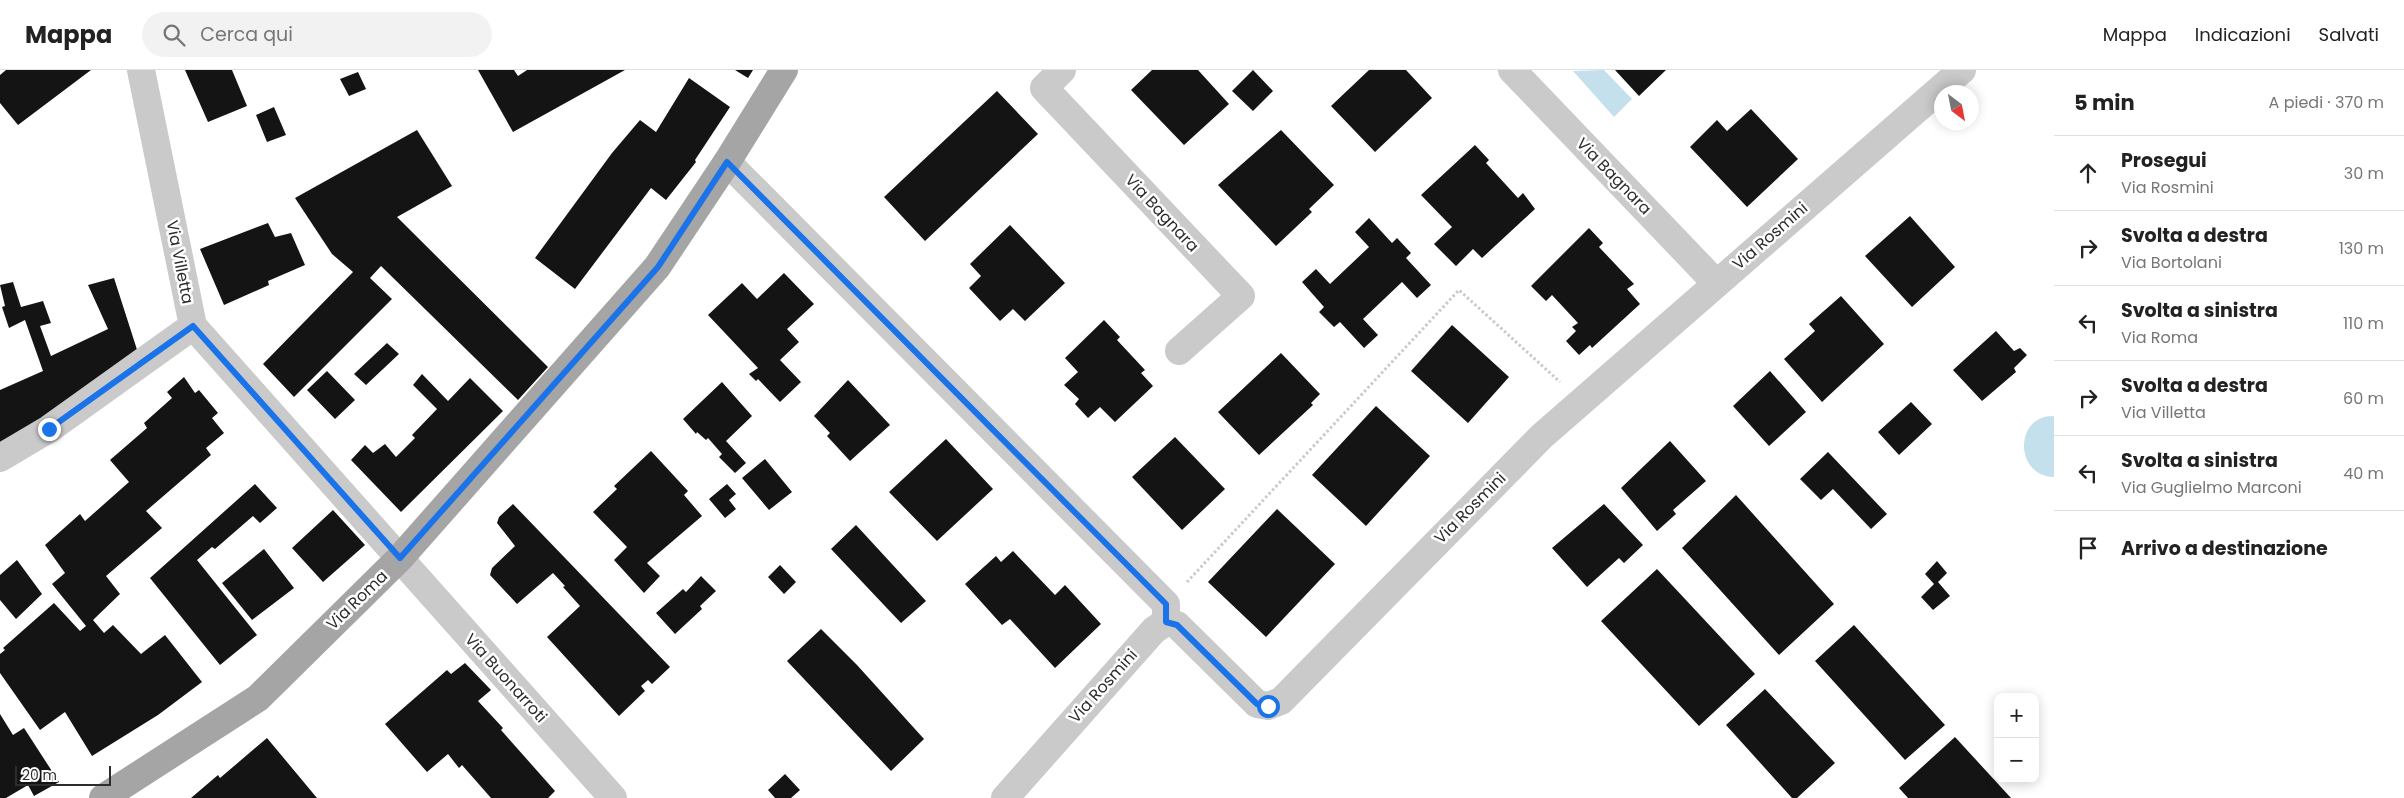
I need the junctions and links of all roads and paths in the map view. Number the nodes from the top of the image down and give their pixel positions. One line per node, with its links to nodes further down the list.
1 (141, 70): 8 (street, Via Villetta)
2 (784, 70): 6 (main road, Via Roma)
3 (1062, 70): 9 (street, Via Bagnara)
4 (1512, 70): 7 (street, Via Bagnara)
5 (1962, 70): 7 (street, Via Rosmini)
6 (727, 162): 12 (main road, Via Roma); 13 (street)
7 (1716, 283): 10 (street, Via Rosmini)
8 (193, 326): 11 (street); 12 (street, Via Villetta)
9 (1179, 351)
10 (1582, 401): 13 (street, Via Rosmini); 13 (path)
11 (0, 458)
12 (400, 558): 14 (main road, Via Roma); 15 (street, Via Buonarroti)
13 (1166, 613): 16 (street, Via Rosmini)
14 (103, 798)
15 (613, 798)
16 (1005, 798)

